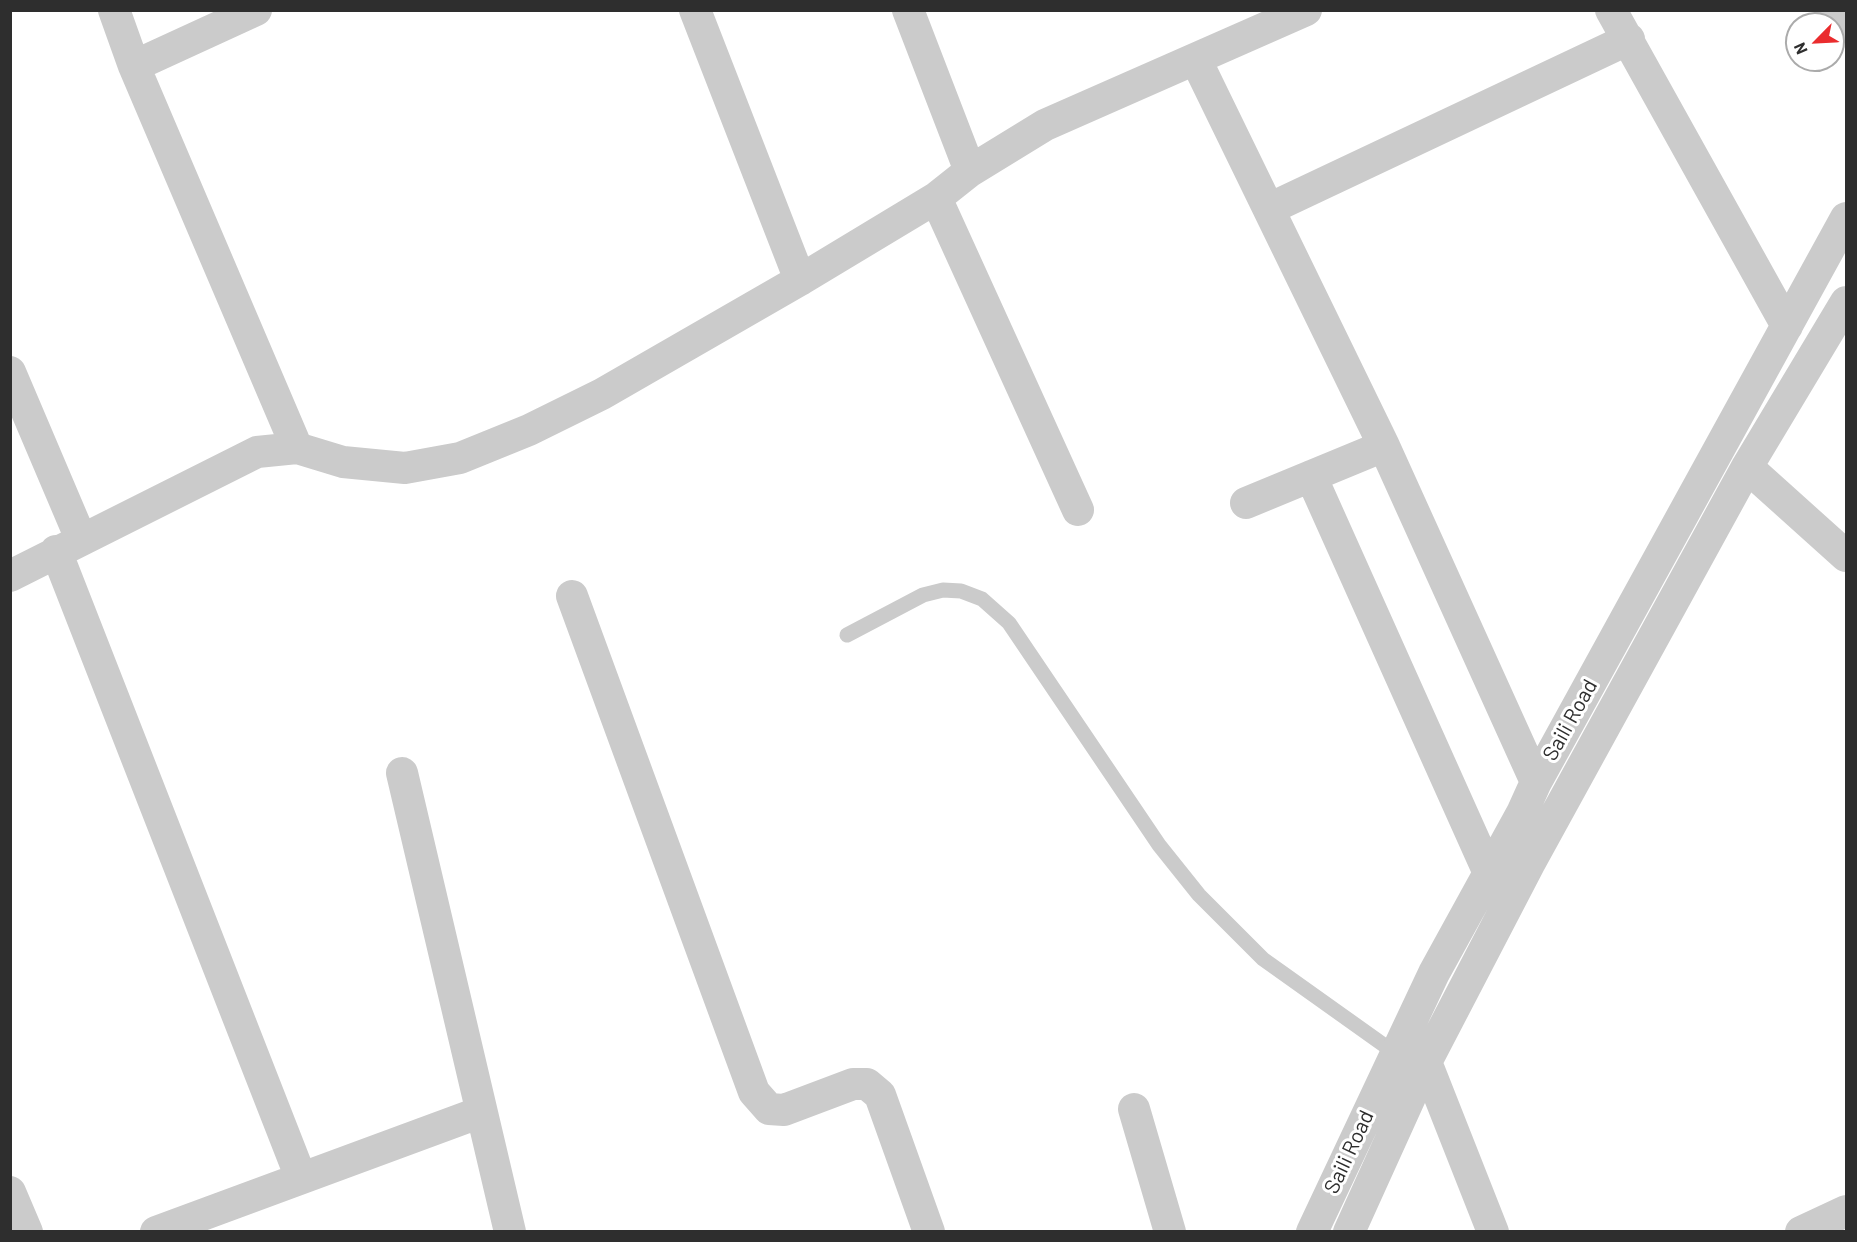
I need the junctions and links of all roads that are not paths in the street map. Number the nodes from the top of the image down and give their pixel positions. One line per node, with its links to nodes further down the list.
1 (114, 10): 11 (street)
2 (256, 10): 11 (street)
3 (695, 10): 16 (street)
4 (908, 10): 12 (street)
5 (1306, 10): 10 (street)
6 (1611, 10): 9 (street)
7 (1832, 10): 8 (street)
8 (1846, 27)
9 (1629, 39): 14 (street); 18 (street)
10 (1197, 60): 12 (street); 14 (street)
11 (135, 66): 21 (street)
12 (970, 171): 13 (street)
13 (936, 198): 16 (street); 25 (street)
14 (1271, 208): 20 (street)
15 (1846, 218): 18 (street, Saili Road)
16 (800, 280): 21 (street)
17 (1846, 302): 22 (street)
18 (1787, 326): 32 (street, Saili Road)
19 (10, 372): 26 (street)
20 (1384, 446): 23 (street); 32 (street)
21 (297, 448): 26 (street)
22 (1747, 467): 27 (street); 35 (street)
23 (1311, 476): 24 (street); 33 (street)
24 (1246, 503)
25 (1078, 510)
26 (68, 545): 28 (street); 38 (street)
27 (1846, 556)
28 (10, 576)
29 (572, 596): 44 (street)
30 (847, 635): 34 (lane)
31 (402, 773): 37 (street)
32 (1536, 782): 33 (street, Saili Road)
33 (1488, 871): 34 (street, Saili Road)
34 (1395, 1053): 46 (street, Saili Road)
35 (1426, 1062): 47 (street); 48 (street)
36 (1134, 1109): 45 (street)
37 (481, 1112): 38 (street); 43 (street)
38 (301, 1178): 42 (street)
39 (10, 1192): 41 (street)
40 (1846, 1212): 49 (street)
41 (27, 1232)
42 (156, 1232)
43 (510, 1232)
44 (930, 1232)
45 (1170, 1232)
46 (1312, 1232)
47 (1349, 1232)
48 (1493, 1232)
49 (1801, 1232)

